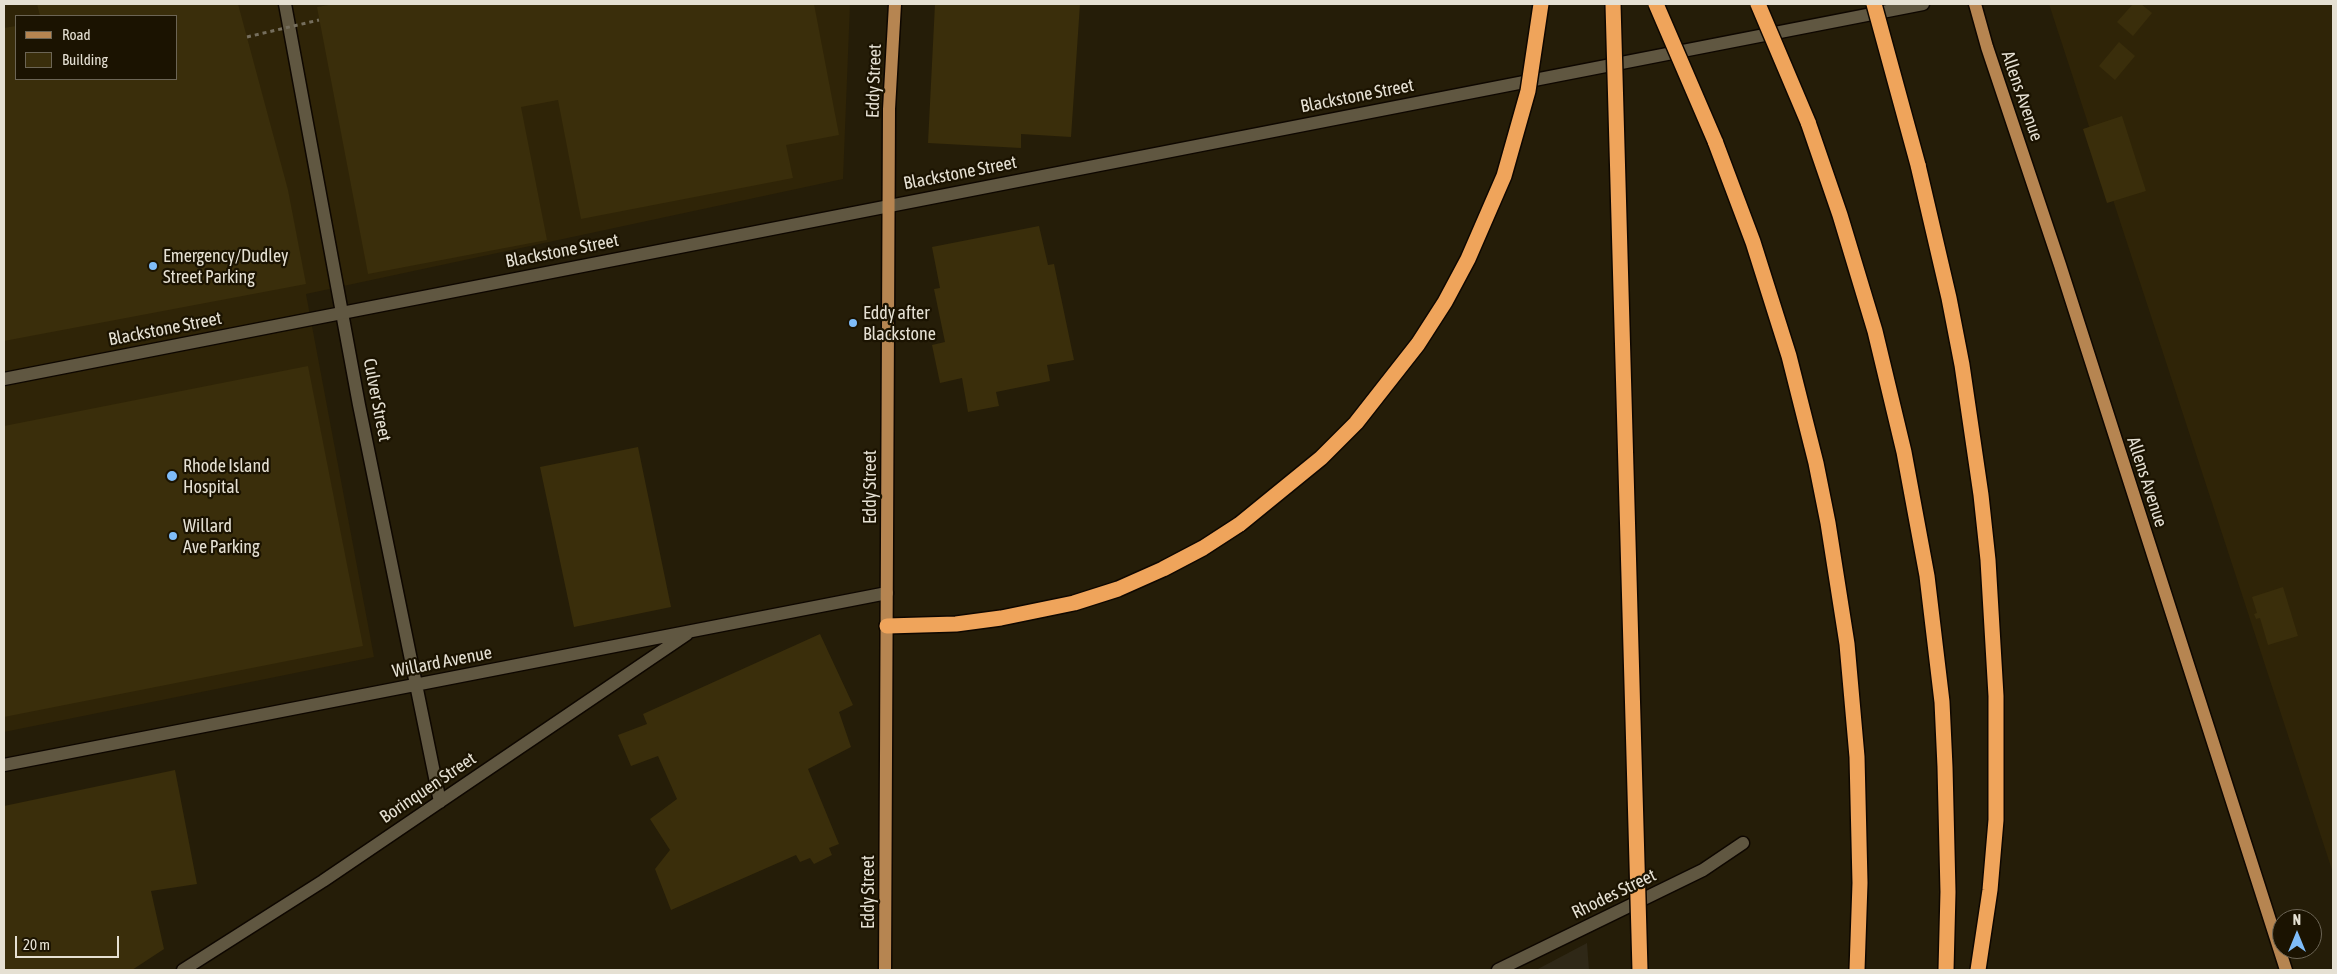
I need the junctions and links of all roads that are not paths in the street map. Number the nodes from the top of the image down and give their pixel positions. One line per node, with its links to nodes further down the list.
1 (285, 4): 11 (street, Culver Street)
2 (895, 4): 10 (main road, Eddy Street)
3 (1542, 4): 14 (highway, bridge)
4 (1613, 4): 24 (highway, bridge)
5 (1656, 4): 25 (highway, bridge)
6 (1758, 4): 26 (highway, bridge)
7 (1874, 4): 27 (highway, bridge)
8 (1923, 4): 10 (street, Blackstone Street)
9 (1975, 4): 28 (main road, Allens Avenue)
10 (888, 204): 11 (street, Blackstone Street); 13 (main road, Eddy Street)
11 (343, 312): 12 (street, Blackstone Street); 16 (street, Culver Street)
12 (4, 379)
13 (887, 592): 14 (main road, Eddy Street); 15 (street, Willard Avenue)
14 (887, 626): 22 (main road, Eddy Street)
15 (691, 631): 16 (street, Willard Avenue); 18 (street, Borinquen Street)
16 (416, 685): 17 (street, Willard Avenue); 18 (street, Culver Street)
17 (4, 765)
18 (440, 802): 21 (street, Borinquen Street)
19 (1743, 843): 20 (street, Rhodes Street)
20 (1511, 967): 23 (street, Rhodes Street)
21 (183, 970)
22 (885, 970)
23 (1498, 970)
24 (1640, 970)
25 (1858, 970)
26 (1946, 970)
27 (1978, 970)
28 (2286, 970)

